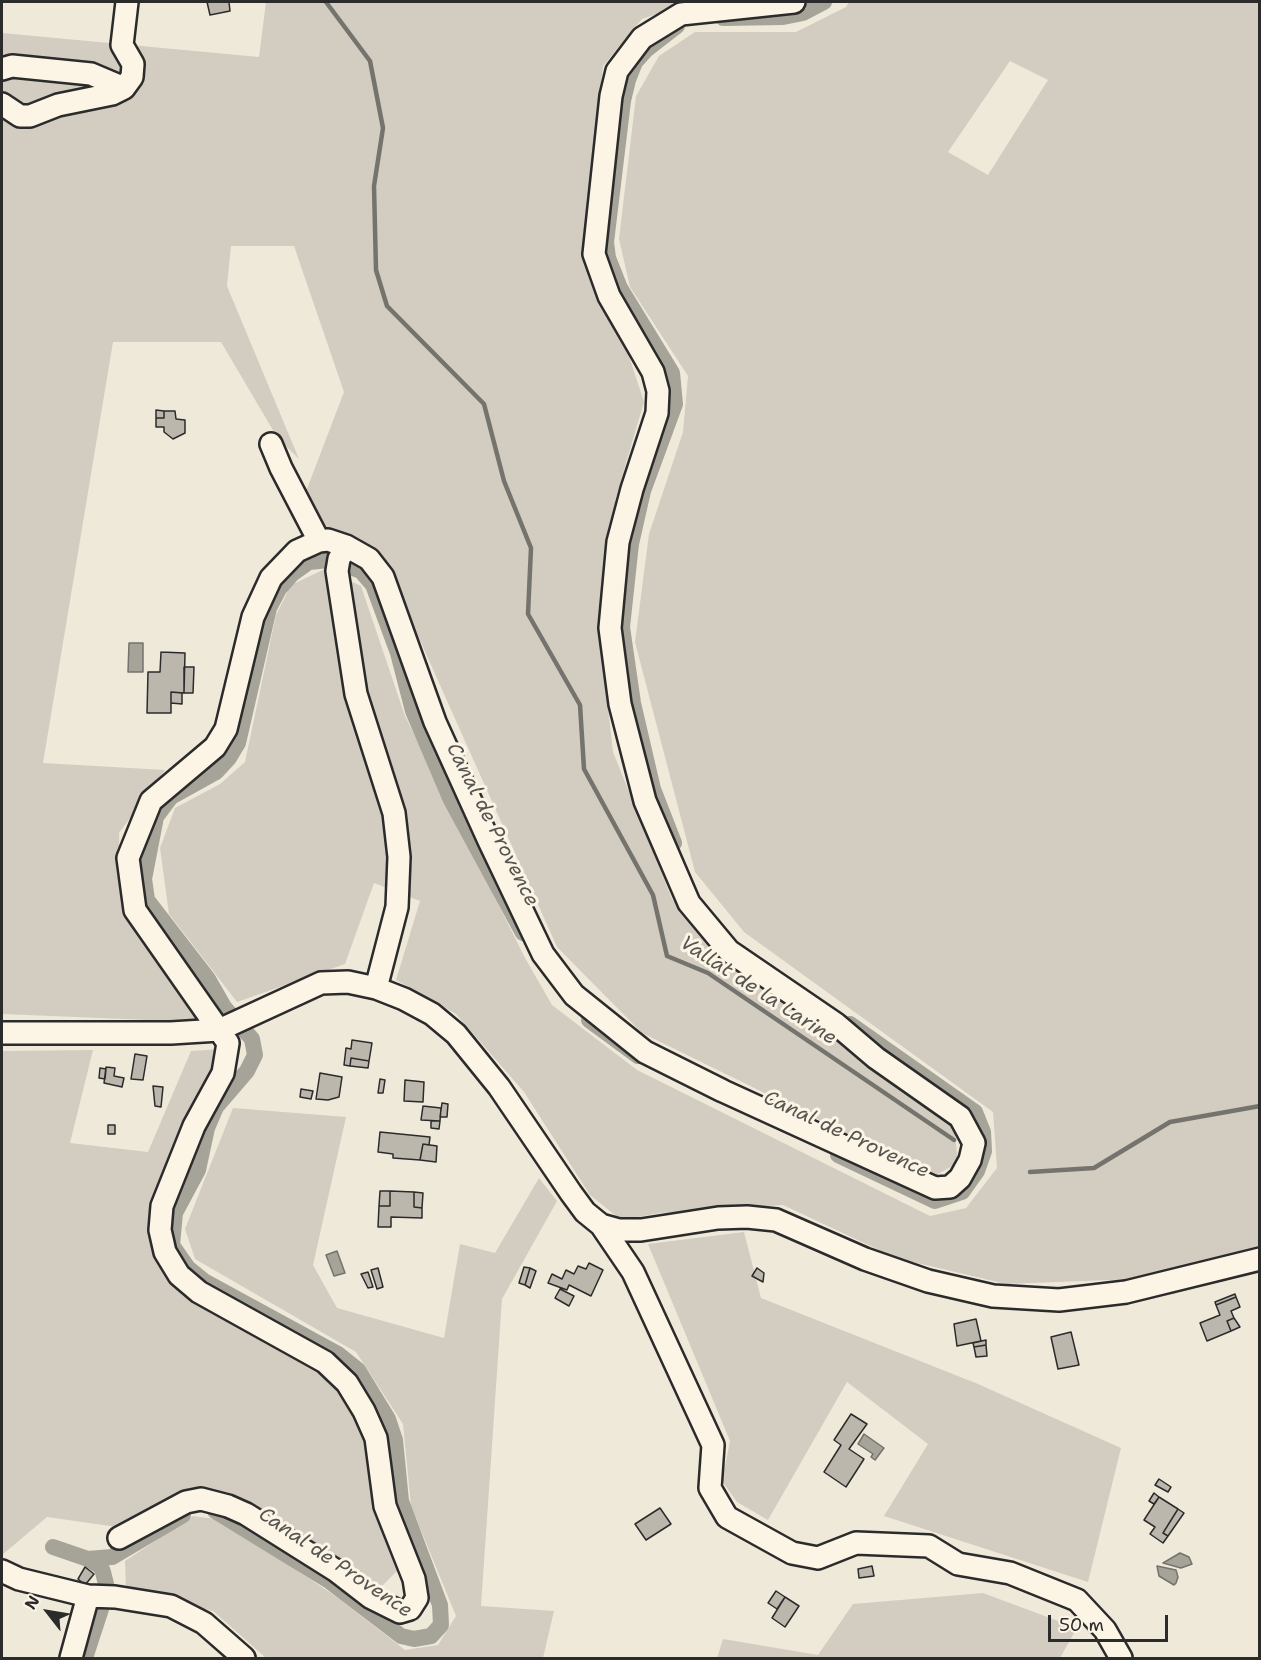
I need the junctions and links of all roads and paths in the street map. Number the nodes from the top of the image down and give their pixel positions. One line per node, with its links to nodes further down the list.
1 (127, 2): 4 (street)
2 (794, 2): 8 (street)
3 (2, 69): 4 (street)
4 (124, 88): 5 (street)
5 (2, 104)
6 (271, 444): 7 (street)
7 (319, 541): 8 (street); 10 (street)
8 (341, 558): 9 (street)
9 (376, 988): 10 (street); 12 (street)
10 (219, 1030): 11 (street); 14 (street)
11 (2, 1033)
12 (601, 1225): 13 (street); 19 (street)
13 (1260, 1259)
14 (119, 1538)
15 (2, 1571): 16 (street)
16 (100, 1596): 17 (street); 18 (street)
17 (71, 1659)
18 (244, 1659)
19 (1121, 1659)

